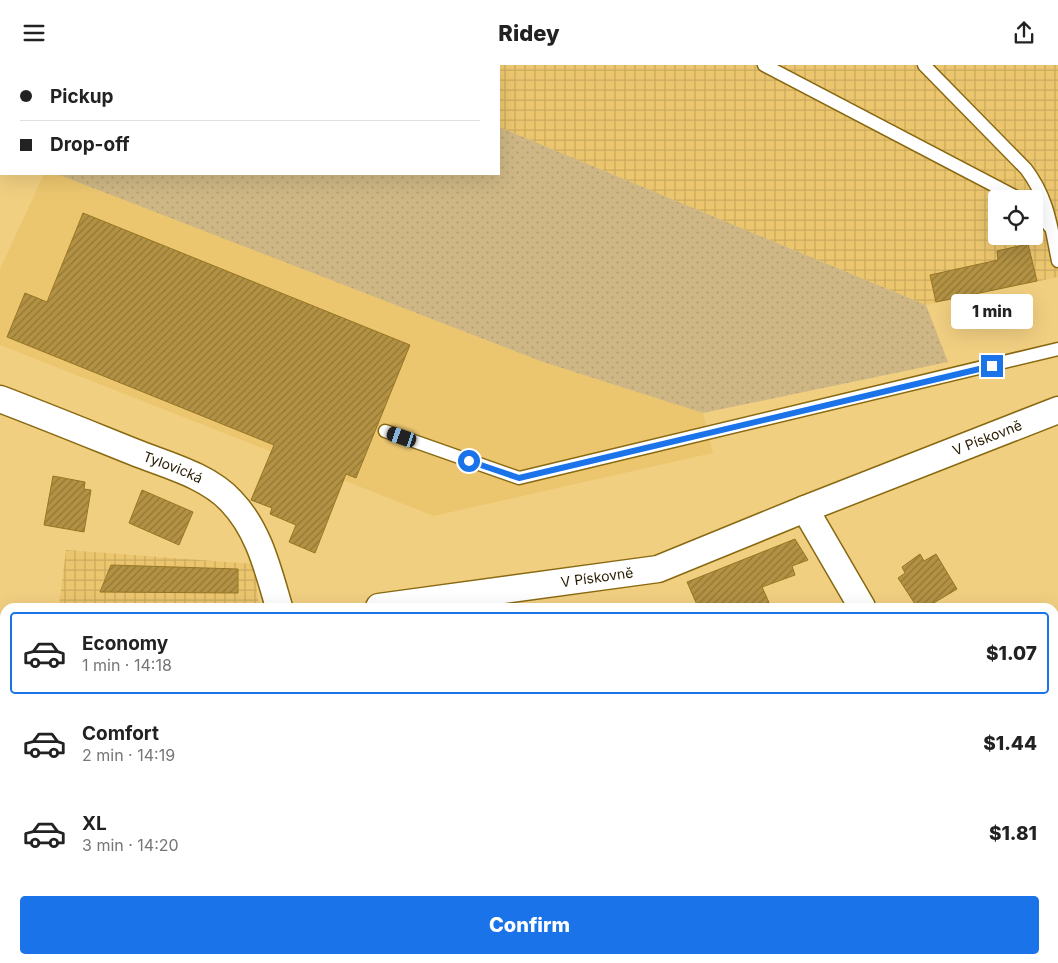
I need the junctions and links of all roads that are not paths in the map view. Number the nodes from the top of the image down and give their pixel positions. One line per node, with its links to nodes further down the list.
1 (764, 65): 3 (lane)
2 (924, 65): 5 (lane)
3 (1003, 190)
4 (1043, 221): 5 (lane)
5 (1054, 236): 6 (lane)
6 (1058, 261)
7 (1058, 349): 10 (lane)
8 (0, 399): 12 (street, Tylovická)
9 (1058, 410): 11 (street, V Pískovně)
10 (385, 431)
11 (805, 509): 13 (street, V Pískovně); 14 (street)
12 (278, 603)
13 (408, 603)
14 (858, 603)

